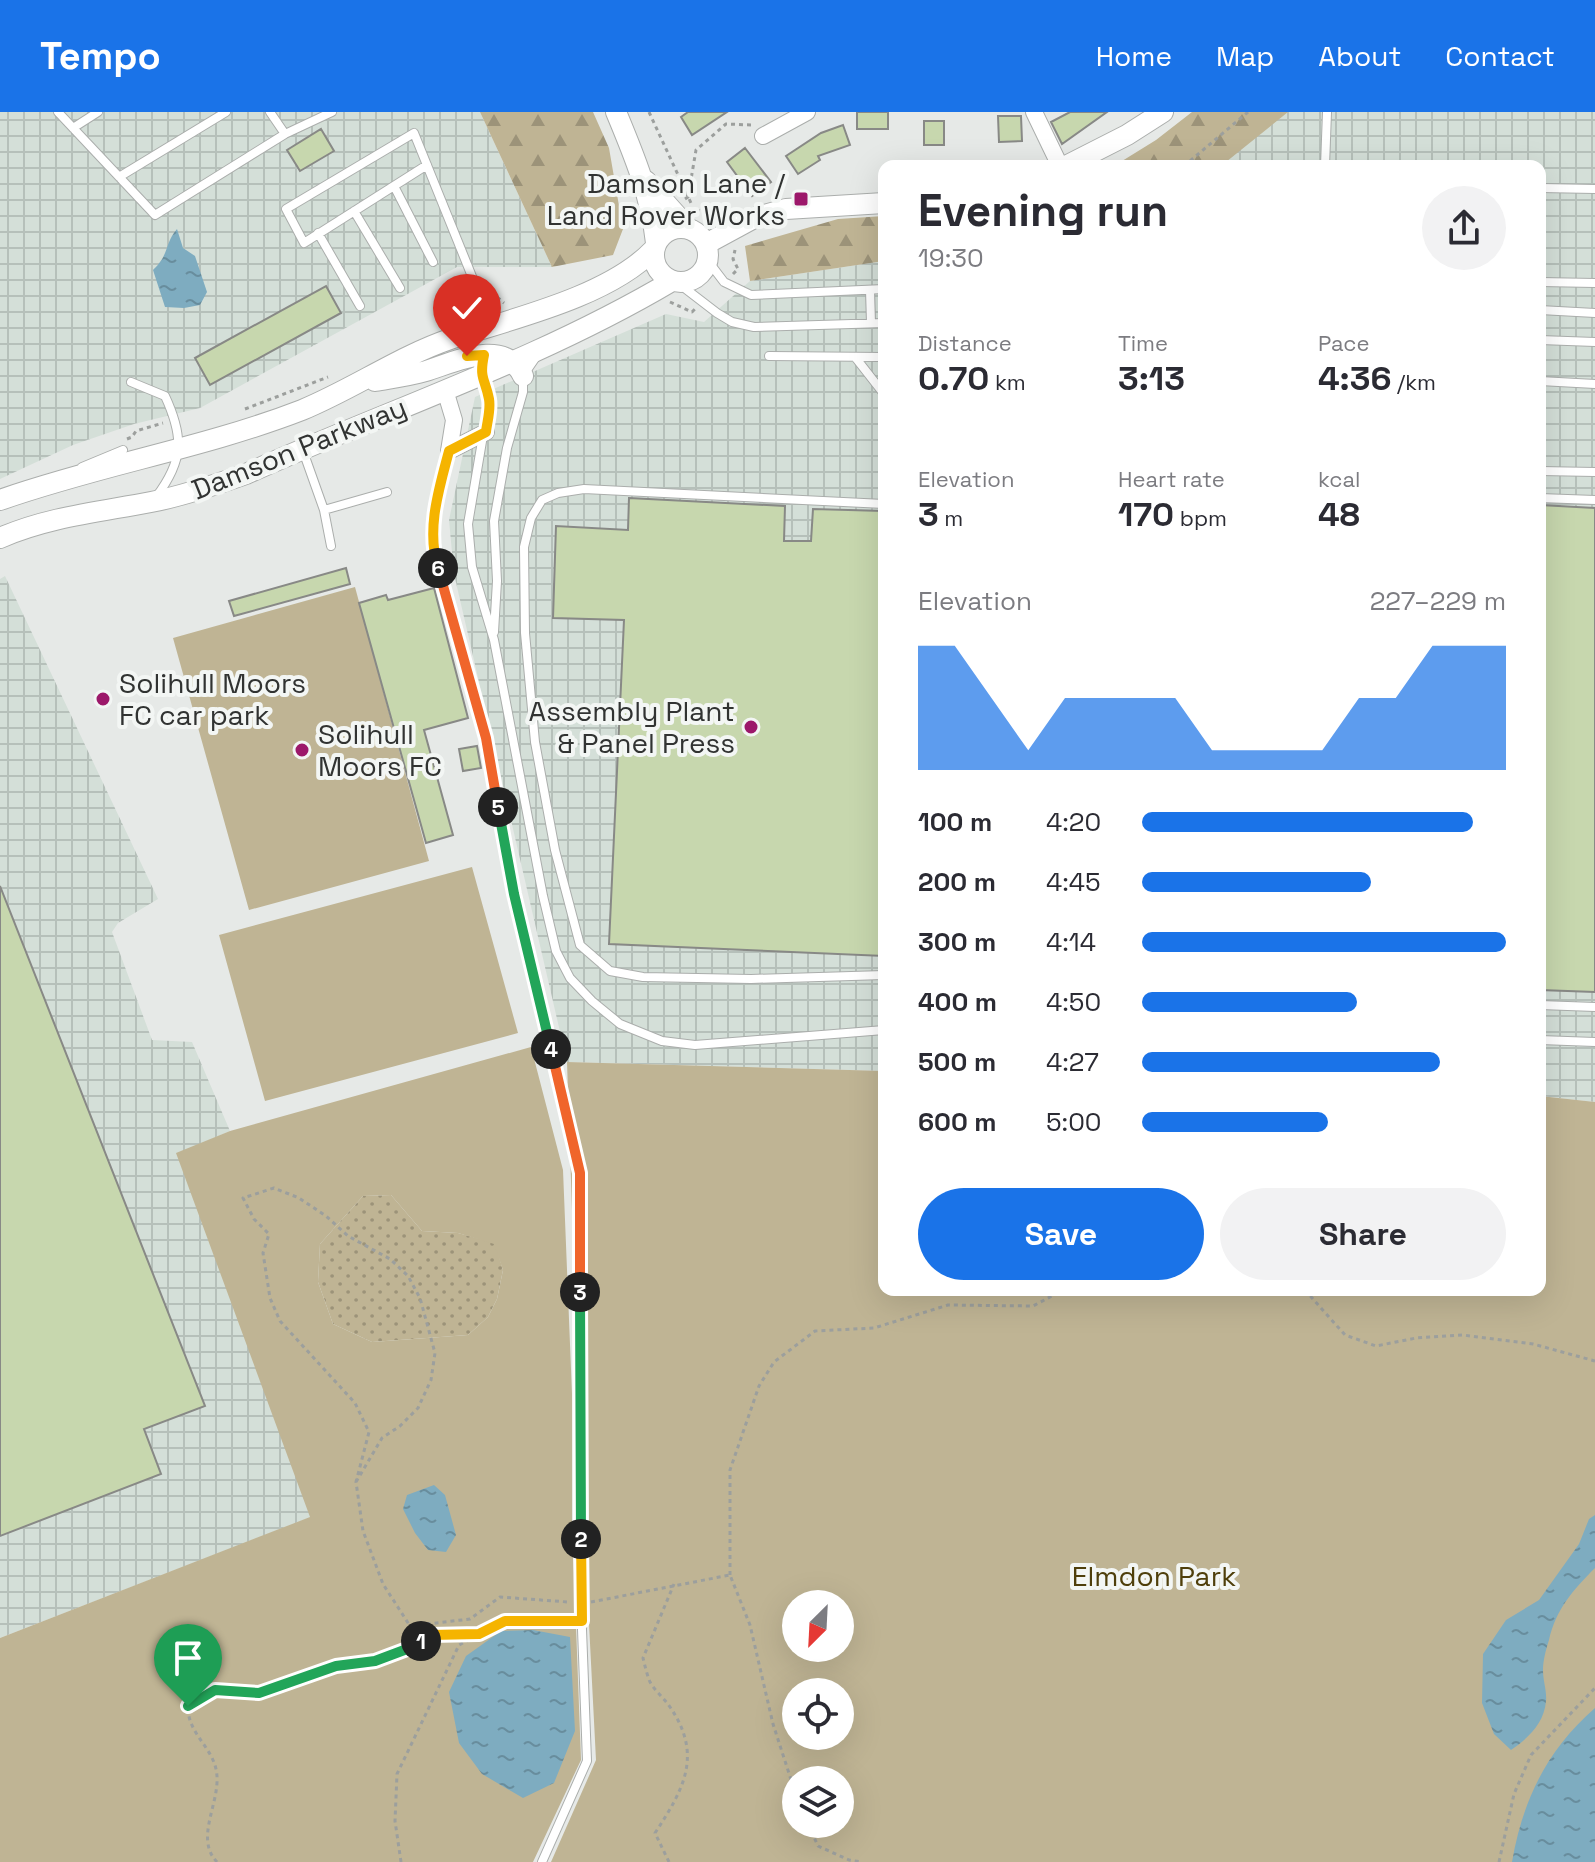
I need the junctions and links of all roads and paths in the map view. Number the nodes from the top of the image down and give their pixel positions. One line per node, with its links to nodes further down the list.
1 (58, 112): 14 (lane)
2 (98, 112): 14 (lane)
3 (226, 112): 22 (lane)
4 (270, 112): 15 (lane)
5 (332, 112): 15 (lane)
6 (616, 112): 23 (street)
7 (649, 112): 16 (path)
8 (807, 112): 13 (street)
9 (1034, 112): 17 (street)
10 (1163, 112): 18 (street)
11 (1248, 112): 19 (path)
12 (1327, 112): 20 (lane)
13 (784, 118): 16 (street)
14 (73, 128): 22 (lane)
15 (285, 134): 22 (lane)
16 (763, 136)
17 (1060, 160)
18 (1075, 160)
19 (1191, 160)
20 (1325, 160)
21 (427, 165): 24 (lane); 30 (lane); 40 (lane)
22 (119, 177)
23 (643, 178): 29 (street); 31 (street)
24 (394, 186): 28 (lane); 33 (lane)
25 (1546, 188): 26 (lane)
26 (1595, 189)
27 (878, 203): 32 (street)
28 (354, 211): 30 (lane); 37 (lane)
29 (689, 229): 31 (street); 32 (street)
30 (318, 233): 42 (lane)
31 (655, 246): 34 (street); 47 (street, Damson Parkway)
32 (707, 253): 34 (street); 39 (lane)
33 (433, 262)
34 (675, 282): 45 (lane); 54 (street, Damson Parkway)
35 (1546, 282): 36 (lane)
36 (1595, 283)
37 (400, 288)
38 (878, 289): 39 (lane)
39 (870, 290): 45 (lane)
40 (480, 297): 41 (path); 47 (lane)
41 (515, 302)
42 (360, 306)
43 (1546, 310): 44 (lane)
44 (1595, 313)
45 (871, 323): 46 (lane)
46 (878, 323)
47 (498, 325): 50 (street); 60 (street, Damson Parkway)
48 (1546, 340): 49 (lane)
49 (1595, 342)
50 (484, 355): 54 (street); 56 (street); 60 (street)
51 (769, 356): 52 (lane)
52 (855, 357): 53 (lane); 59 (lane)
53 (878, 357)
54 (518, 369): 56 (street, Damson Parkway); 81 (lane)
55 (327, 377): 63 (path)
56 (481, 377): 62 (street, Damson Parkway); 64 (lane)
57 (1546, 381): 61 (lane)
58 (131, 382): 65 (lane)
59 (878, 383)
60 (359, 384): 65 (street, Damson Parkway)
61 (1595, 384)
62 (445, 390): 67 (street, Damson Parkway); 68 (street)
63 (241, 411)
64 (486, 432): 68 (street); 81 (lane)
65 (179, 442): 66 (path); 71 (street, Damson Parkway); 76 (lane)
66 (120, 446): 71 (lane)
67 (302, 449): 76 (street, Damson Parkway); 78 (lane)
68 (449, 451): 94 (lane)
69 (1546, 471): 70 (lane)
70 (1595, 472)
71 (56, 480): 74 (street, Damson Parkway)
72 (387, 492): 78 (lane)
73 (1546, 498): 75 (lane)
74 (0, 500)
75 (1595, 500)
76 (153, 502): 79 (street, Damson Parkway)
77 (878, 504): 82 (lane)
78 (324, 510): 80 (lane)
79 (0, 538)
80 (331, 546)
81 (494, 640): 85 (lane)
82 (878, 975)
83 (1546, 1005): 84 (lane)
84 (1595, 1007)
85 (878, 1030)
86 (1546, 1040): 87 (lane)
87 (1595, 1042)
88 (1052, 1296): 92 (path)
89 (1310, 1296): 90 (path)
90 (1595, 1361)
91 (356, 1482): 91 (path); 94 (path)
92 (730, 1575): 93 (path); 98 (path)
93 (674, 1584): 94 (path); 103 (path)
94 (581, 1603): 95 (lane)
95 (582, 1621): 96 (path); 102 (lane)
96 (479, 1634): 100 (path); 101 (path)
97 (1595, 1688): 105 (path)
98 (787, 1766)
99 (814, 1838): 104 (path)
100 (217, 1862)
101 (401, 1862)
102 (542, 1862)
103 (669, 1862)
104 (862, 1862)
105 (1499, 1862)

